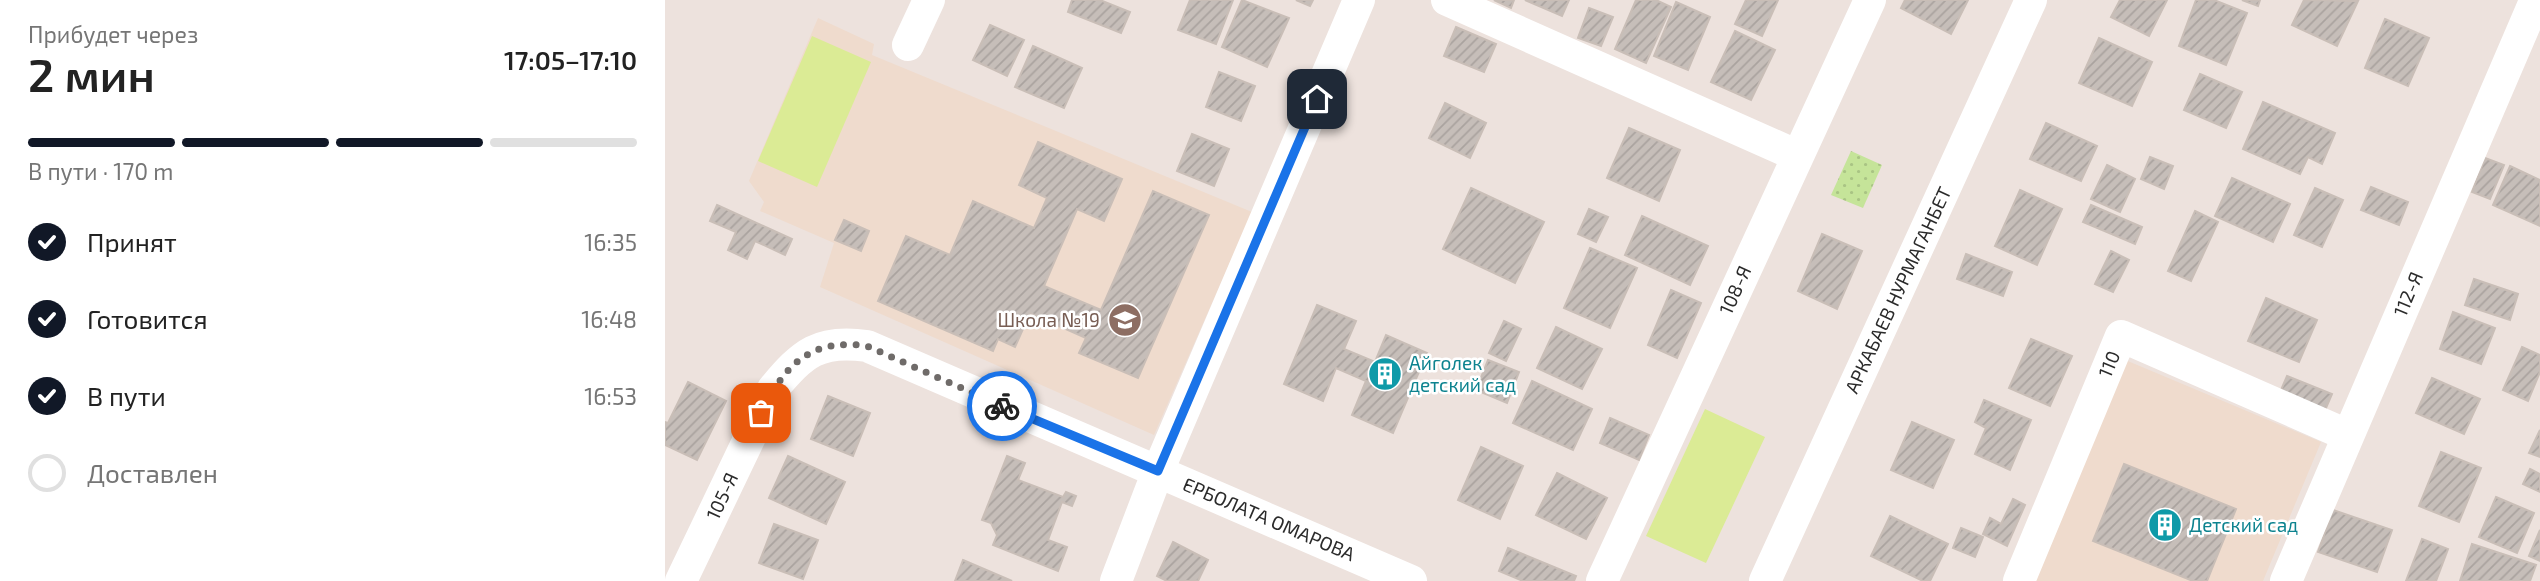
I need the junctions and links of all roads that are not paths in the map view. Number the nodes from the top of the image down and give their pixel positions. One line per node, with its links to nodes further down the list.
1 (929, 0): 7 (street)
2 (1359, 0): 11 (street)
3 (1447, 0): 8 (street)
4 (1870, 0): 8 (street, 108-Я)
5 (2031, 0): 16 (street, АРКАБАЕВ НУРМАГАНБЕТ)
6 (2528, 6): 10 (street, 112-Я)
7 (908, 45)
8 (1796, 155): 15 (street, 108-Я)
9 (814, 348): 11 (street, ЕРБОЛАТА ОМАРОВА); 12 (street, 105-Я)
10 (2347, 435): 17 (street, 110); 18 (street, 112-Я)
11 (1158, 471): 13 (street); 14 (street, ЕРБОЛАТА ОМАРОВА)
12 (681, 581)
13 (1116, 581)
14 (1411, 581)
15 (1602, 581)
16 (1765, 581)
17 (2019, 581)
18 (2286, 581)

